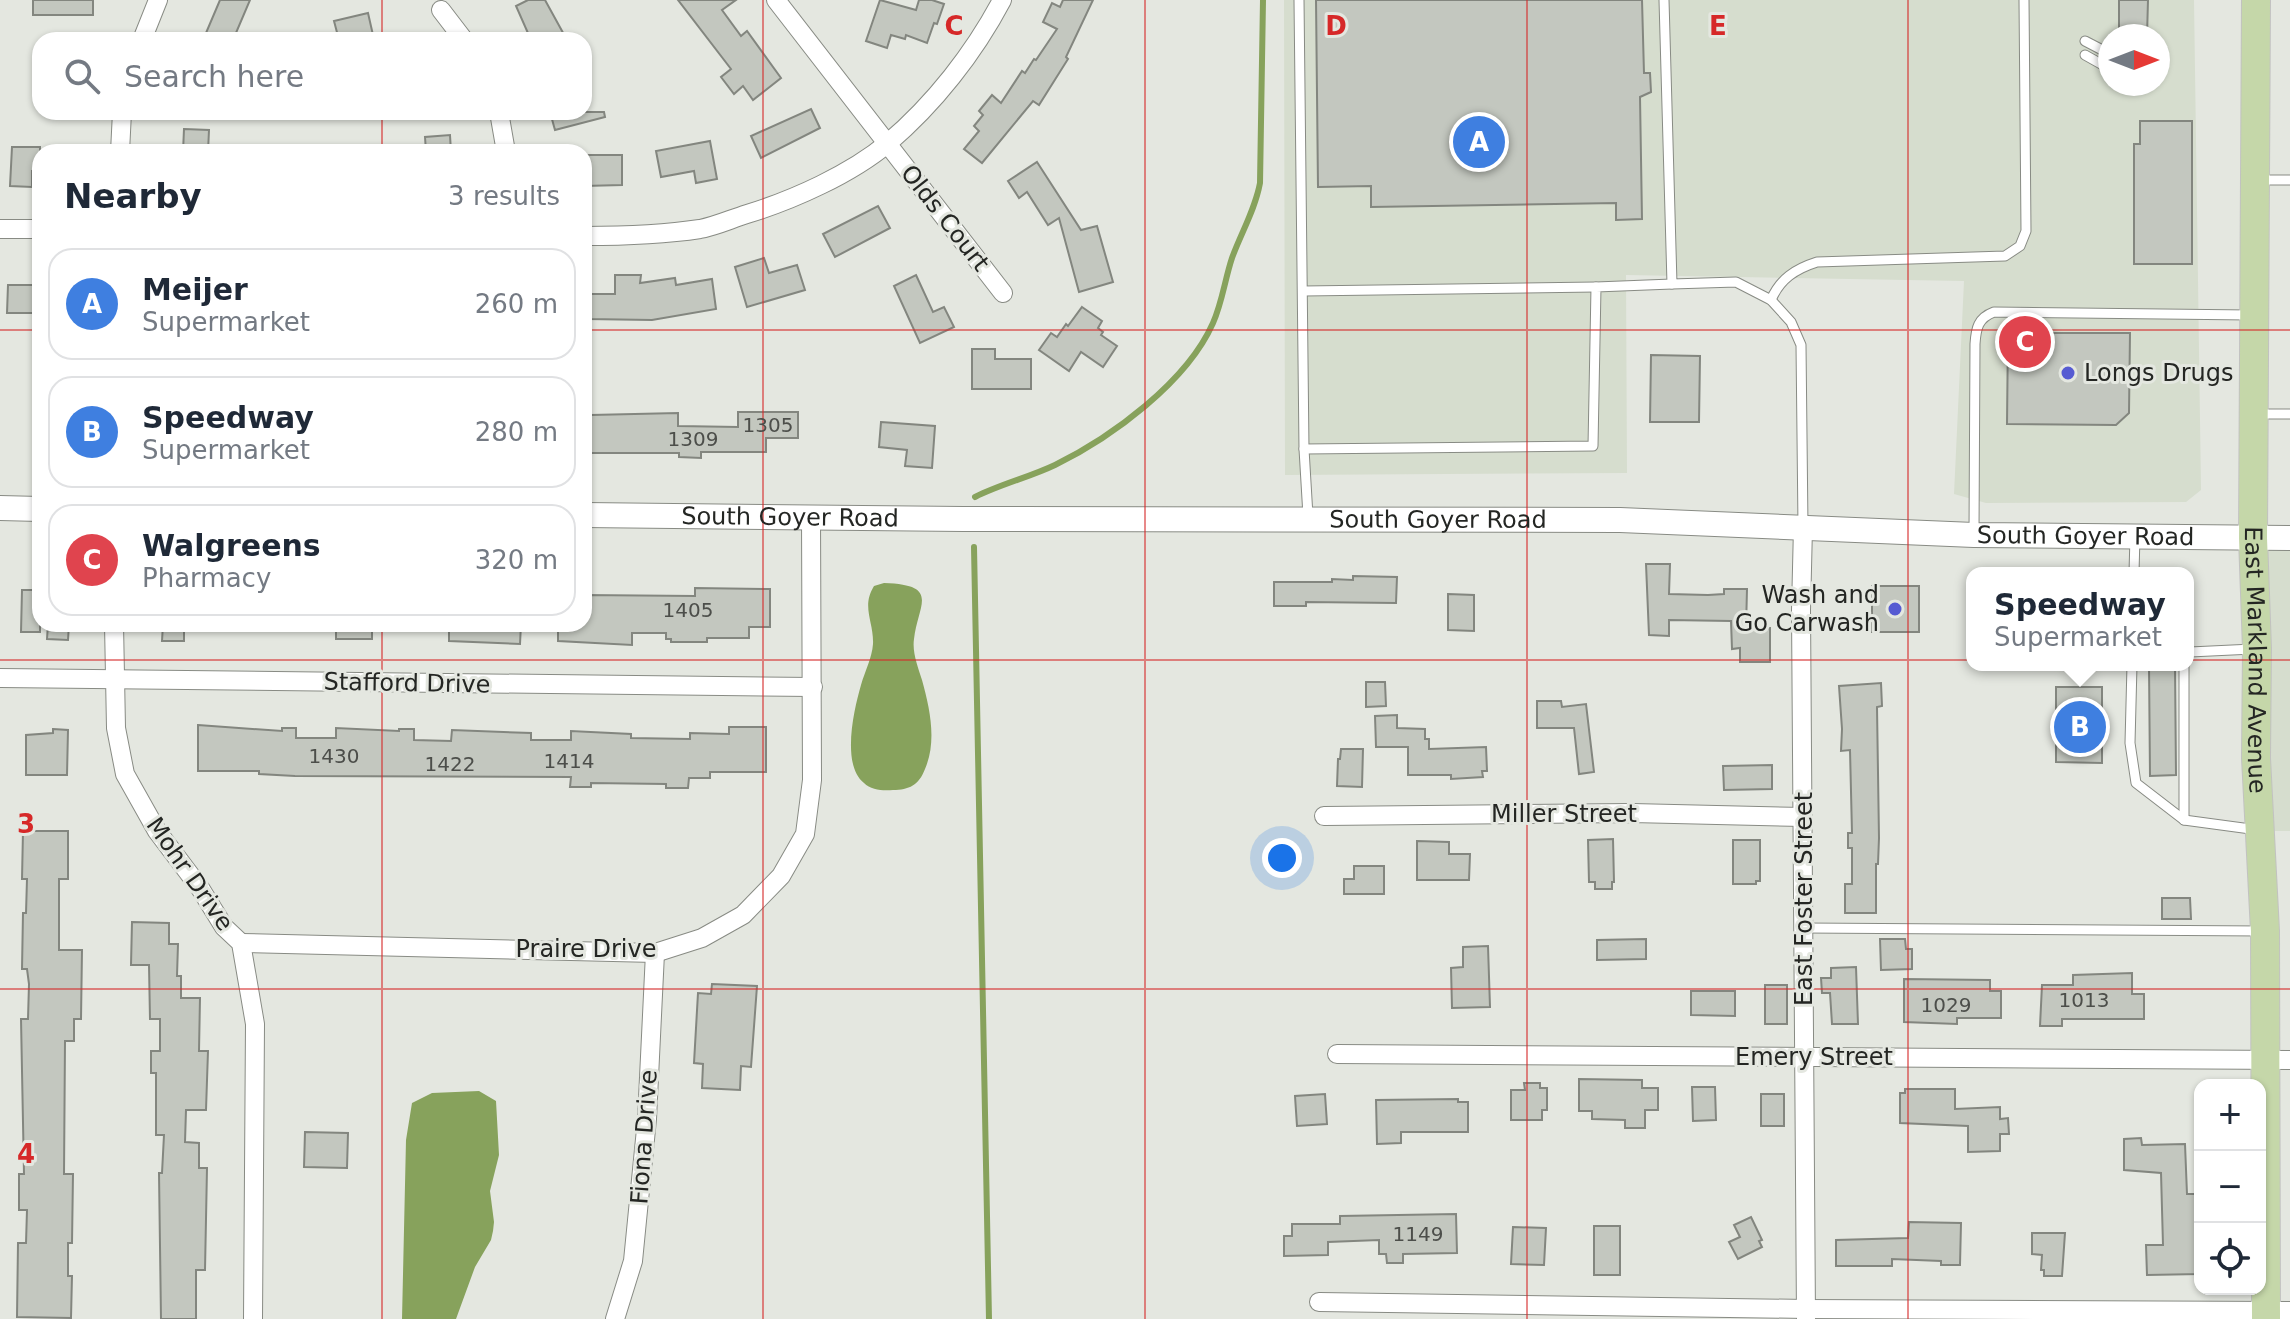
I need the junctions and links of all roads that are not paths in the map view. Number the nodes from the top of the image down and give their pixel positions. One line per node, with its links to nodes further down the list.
1 (158, 0): 9 (street)
2 (776, 0): 17 (street, Olds Court)
3 (1002, 0): 17 (street)
4 (1299, 0): 27 (lane)
5 (1664, 0): 25 (lane)
6 (2024, 0): 29 (lane)
7 (2256, 0): 21 (main road, East Markland Avenue)
8 (441, 10): 10 (street)
9 (145, 32)
10 (458, 32)
11 (2085, 41): 12 (lane)
12 (2098, 48)
13 (2085, 55): 14 (lane)
14 (2098, 62)
15 (122, 120): 18 (street)
16 (500, 120): 19 (street)
17 (887, 143): 24 (street); 28 (street, Olds Court)
18 (120, 144)
19 (505, 144)
20 (2290, 180): 21 (lane)
21 (2255, 181): 30 (main road, East Markland Avenue)
22 (0, 229): 23 (street)
23 (32, 229)
24 (592, 236)
25 (1672, 284): 26 (lane); 29 (lane)
26 (1596, 287): 27 (lane); 33 (lane)
27 (1304, 291): 33 (lane)
28 (1003, 293)
29 (1771, 300): 39 (lane)
30 (2254, 315): 31 (main road, East Markland Avenue); 40 (lane)
31 (2253, 414): 32 (lane); 42 (main road, East Markland Avenue)
32 (2290, 414)
33 (1304, 449): 38 (lane)
34 (0, 508): 35 (street)
35 (32, 509)
36 (592, 515): 37 (street, South Goyer Road)
37 (811, 517): 38 (street, South Goyer Road); 52 (street, Praire Drive)
38 (1309, 519): 39 (street, South Goyer Road)
39 (1803, 527): 40 (street, South Goyer Road); 54 (street, East Foster Street)
40 (1974, 535): 41 (street, South Goyer Road)
41 (2135, 536): 42 (street, South Goyer Road); 44 (lane)
42 (2253, 538): 43 (street, South Goyer Road); 46 (main road, East Markland Avenue)
43 (2290, 538)
44 (2134, 567)
45 (114, 632): 51 (street, Mohr Drive)
46 (2257, 649): 47 (lane); 56 (main road, East Markland Avenue)
47 (2194, 652)
48 (2132, 671): 55 (lane)
49 (2184, 671): 55 (lane)
50 (0, 678): 51 (street, Stafford Drive)
51 (115, 681): 52 (street, Stafford Drive); 59 (street, Mohr Drive)
52 (813, 687): 60 (street, Praire Drive)
53 (1324, 816): 54 (street, Miller Street)
54 (1803, 817): 57 (street, East Foster Street)
55 (2184, 820): 56 (lane)
56 (2261, 831): 58 (main road, East Markland Avenue)
57 (1804, 928): 58 (lane); 62 (street, East Foster Street)
58 (2265, 931): 63 (main road, East Markland Avenue)
59 (241, 943): 60 (street, Praire Drive); 67 (street, Mohr Drive)
60 (655, 953): 68 (street, Fiona Drive)
61 (1337, 1054): 62 (street, Emery Street)
62 (1805, 1057): 63 (street, Emery Street); 65 (street, East Foster Street)
63 (2278, 1060): 66 (main road, East Markland Avenue)
64 (1319, 1302): 65 (street)
65 (1806, 1314): 66 (street)
66 (2274, 1314)
67 (253, 1319)
68 (615, 1319)

